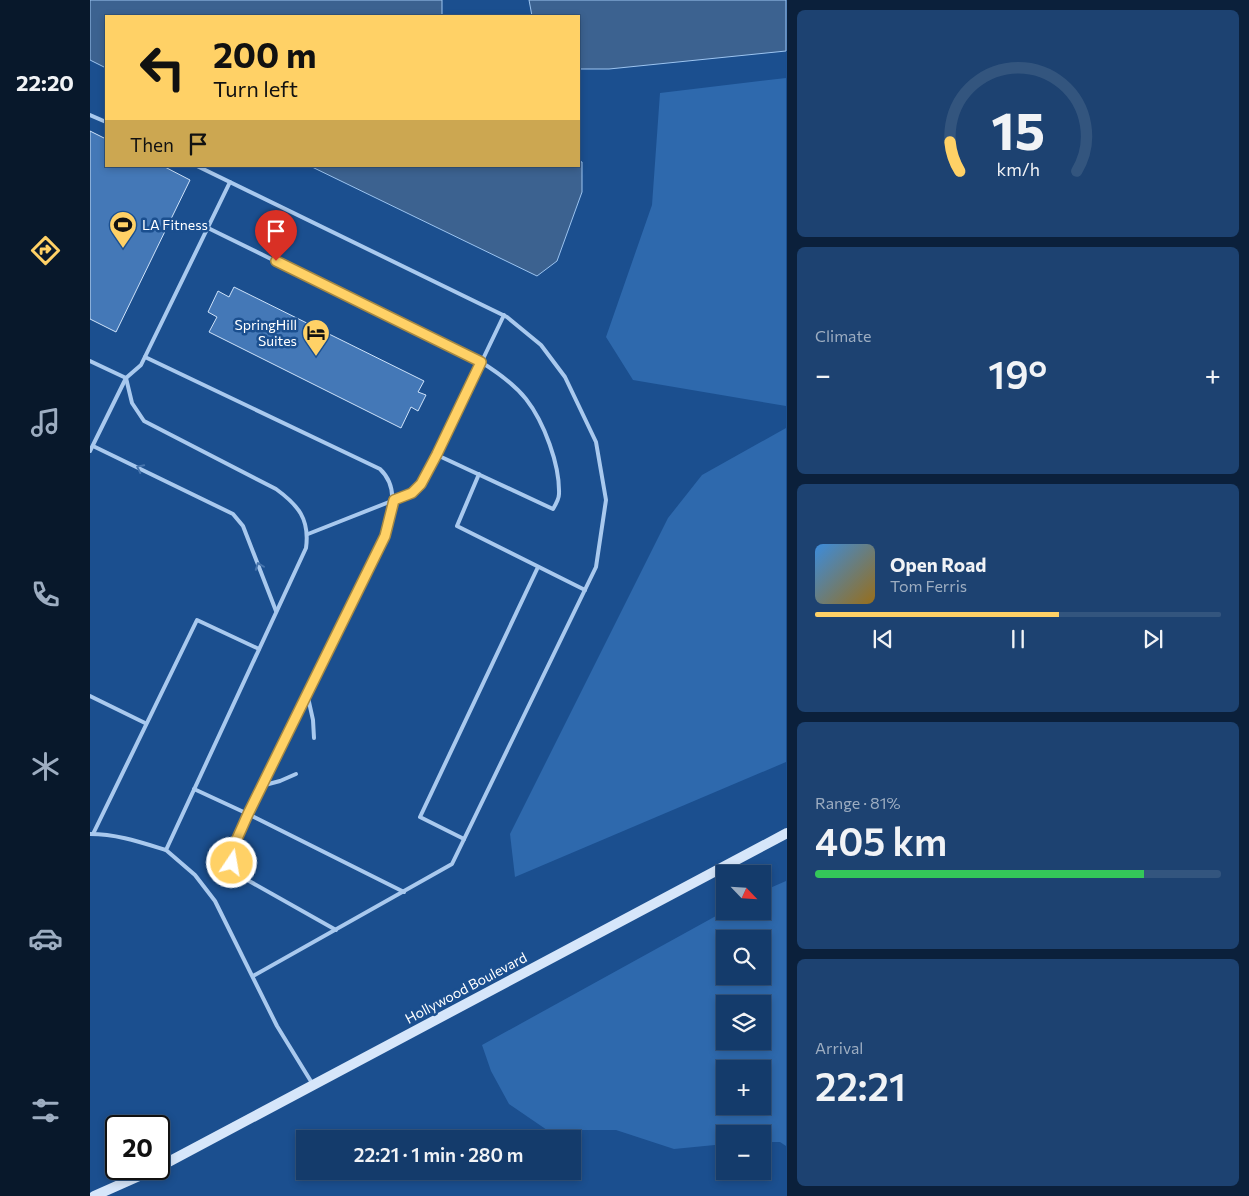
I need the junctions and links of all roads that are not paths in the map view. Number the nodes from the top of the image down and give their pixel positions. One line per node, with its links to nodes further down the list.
1 (90, 114): 2 (lane)
2 (105, 122)
3 (199, 167): 4 (lane)
4 (230, 182): 5 (lane); 6 (lane)
5 (208, 228): 7 (lane); 9 (lane)
6 (504, 315): 9 (lane); 18 (lane)
7 (145, 357): 10 (lane); 15 (lane)
8 (90, 361): 10 (lane)
9 (481, 362): 13 (lane); 14 (lane)
10 (126, 378): 11 (lane); 16 (lane)
11 (93, 446): 12 (lane); 19 (lane, one-way to 11)
12 (90, 451)
13 (437, 454): 14 (lane); 15 (lane)
14 (479, 474): 17 (lane)
15 (394, 500): 16 (lane); 21 (lane)
16 (308, 534): 19 (lane)
17 (538, 567): 18 (lane); 31 (lane)
18 (585, 590): 31 (lane)
19 (276, 611): 20 (lane)
20 (259, 649): 23 (lane); 27 (lane)
21 (308, 693): 24 (lane); 26 (lane)
22 (90, 696): 23 (lane)
23 (145, 723): 30 (lane)
24 (314, 738)
25 (296, 774): 26 (lane)
26 (261, 786): 28 (lane)
27 (194, 790): 28 (lane); 32 (lane)
28 (248, 814): 33 (lane); 34 (lane)
29 (786, 833): 36 (street, Hollywood Boulevard)
30 (91, 834): 32 (lane)
31 (464, 839): 33 (lane)
32 (166, 850): 35 (lane)
33 (404, 892): 34 (lane)
34 (336, 930): 35 (lane)
35 (253, 976): 36 (lane)
36 (313, 1085): 37 (street, Hollywood Boulevard)
37 (170, 1161)
38 (130, 1180): 39 (street)
39 (94, 1196)

